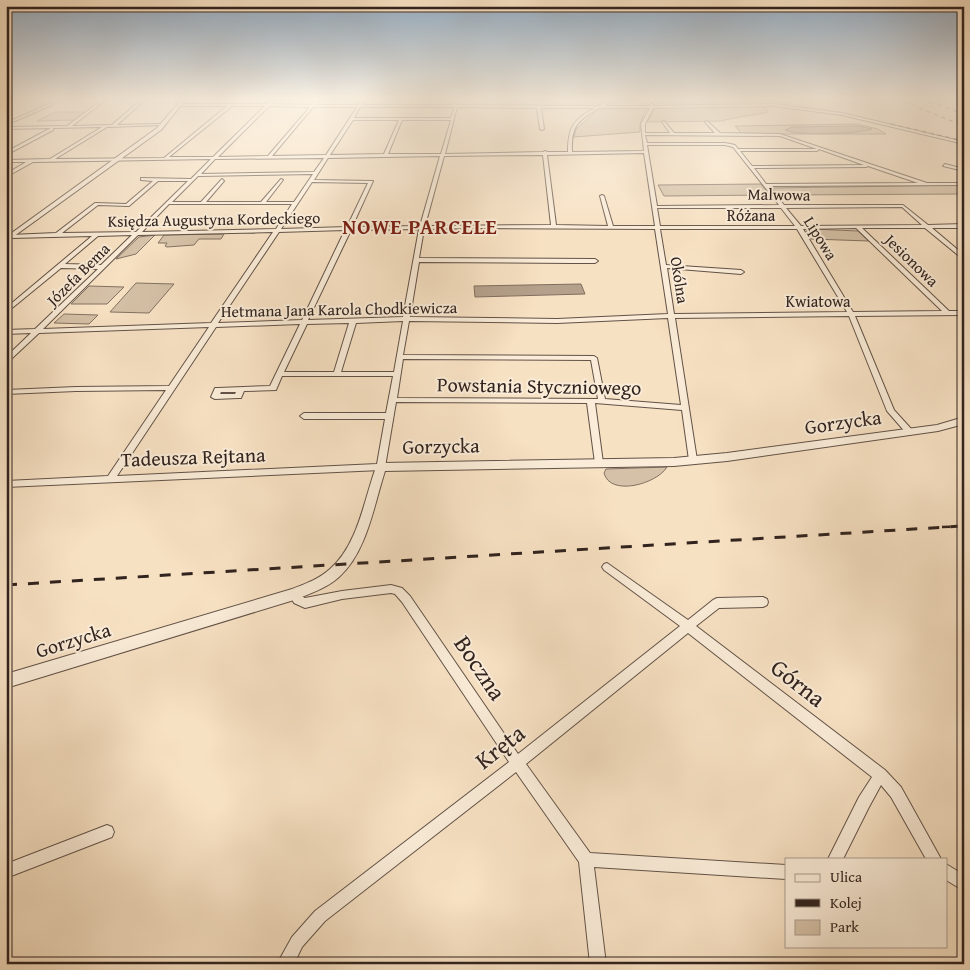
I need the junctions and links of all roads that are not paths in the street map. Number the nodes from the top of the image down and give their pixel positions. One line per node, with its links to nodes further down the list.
1 (24, 144): 19 (street)
2 (76, 144): 28 (street)
3 (137, 144): 26 (street)
4 (183, 144): 24 (street)
5 (229, 144): 25 (street, Józefa Bema)
6 (280, 144): 22 (street)
7 (335, 144): 23 (street)
8 (390, 144): 21 (street)
9 (445, 144): 20 (street)
10 (571, 144): 17 (street)
11 (645, 144): 18 (street, Okólna)
12 (726, 144): 14 (street)
13 (810, 144): 15 (street)
14 (738, 150): 15 (street); 32 (street, Lipowa)
15 (826, 150): 31 (street)
16 (545, 152): 17 (street); 20 (street); 56 (street)
17 (570, 152): 18 (street)
18 (646, 152): 51 (street, Okólna)
19 (6, 154)
20 (442, 154): 21 (street); 59 (street)
21 (386, 155): 23 (street)
22 (270, 156): 23 (street); 25 (street)
23 (327, 156): 34 (street)
24 (166, 158): 25 (street); 26 (street)
25 (215, 158): 35 (street, Józefa Bema)
26 (117, 159): 28 (street); 66 (street)
27 (32, 160): 28 (street); 29 (street); 36 (street)
28 (51, 160)
29 (6, 161)
30 (945, 165): 33 (street)
31 (874, 166): 32 (street); 43 (street)
32 (751, 167): 45 (street, Lipowa)
33 (964, 170)
34 (316, 173): 35 (street); 42 (street)
35 (198, 175): 39 (street, Józefa Bema)
36 (6, 176)
37 (143, 179): 38 (street)
38 (157, 180): 39 (street); 65 (street)
39 (192, 180): 48 (street, Józefa Bema)
40 (222, 180): 49 (street)
41 (281, 180): 47 (street)
42 (310, 181): 50 (street); 61 (street)
43 (926, 184): 44 (street); 45 (street)
44 (964, 184)
45 (766, 185): 52 (street, Lipowa)
46 (602, 196): 57 (street)
47 (263, 202): 49 (street); 50 (street)
48 (168, 203): 49 (street); 64 (street, Józefa Bema)
49 (202, 203)
50 (296, 203): 62 (street)
51 (654, 207): 52 (street, Malwowa); 60 (street, Okólna)
52 (783, 207): 54 (street, Malwowa); 58 (street, Lipowa)
53 (857, 226): 54 (street, Różana); 58 (street, Różana); 75 (street, Jesionowa)
54 (926, 226): 55 (street, Różana); 67 (street)
55 (964, 226)
56 (554, 227): 57 (street, Księdza Augustyna Kordeckiego); 59 (street, Księdza Augustyna Kordeckiego)
57 (611, 227): 60 (street, Księdza Augustyna Kordeckiego)
58 (799, 227): 60 (street, Różana); 77 (street, Lipowa)
59 (422, 228): 61 (street, Księdza Augustyna Kordeckiego); 68 (street)
60 (658, 228): 71 (street, Okólna)
61 (348, 229): 62 (street, Księdza Augustyna Kordeckiego); 81 (street)
62 (277, 231): 64 (street, Księdza Augustyna Kordeckiego); 82 (street)
63 (96, 234): 64 (street, Księdza Augustyna Kordeckiego); 65 (street, Księdza Augustyna Kordeckiego); 70 (street)
64 (137, 234): 72 (street, Józefa Bema)
65 (56, 235): 66 (street, Księdza Augustyna Kordeckiego)
66 (9, 238)
67 (964, 258)
68 (416, 260): 69 (street); 79 (street)
69 (595, 261)
70 (59, 266): 72 (street); 74 (street)
71 (663, 266): 73 (street); 78 (street, Okólna)
72 (103, 267): 83 (street, Józefa Bema)
73 (741, 272)
74 (6, 311)
75 (947, 313): 76 (street, Kwiatowa); 77 (street, Kwiatowa)
76 (964, 313)
77 (852, 314): 78 (street, Kwiatowa); 100 (street, Lipowa)
78 (672, 316): 79 (street, Hetmana Jana Karola Chodkiewicza); 96 (street, Okólna)
79 (406, 319): 80 (street, Hetmana Jana Karola Chodkiewicza); 85 (street)
80 (353, 321): 81 (street, Hetmana Jana Karola Chodkiewicza); 88 (street)
81 (303, 322): 82 (street, Hetmana Jana Karola Chodkiewicza); 87 (street)
82 (214, 325): 83 (street, Hetmana Jana Karola Chodkiewicza); 90 (street)
83 (38, 331): 84 (street, Hetmana Jana Karola Chodkiewicza); 86 (street, Józefa Bema)
84 (6, 332)
85 (399, 357): 89 (street); 95 (street)
86 (6, 362)
87 (280, 374): 88 (street); 91 (street)
88 (337, 374): 89 (street)
89 (396, 374): 93 (street)
90 (172, 388): 92 (street); 104 (street)
91 (241, 390)
92 (6, 392)
93 (392, 400): 94 (street, Powstania Styczniowego); 98 (street)
94 (591, 401): 95 (street, Powstania Styczniowego); 102 (street)
95 (602, 401): 96 (street, Powstania Styczniowego)
96 (685, 408): 101 (street, Okólna)
97 (304, 416): 98 (street)
98 (389, 416): 103 (street)
99 (964, 420): 100 (street, Gorzycka)
100 (910, 432): 101 (street, Gorzycka)
101 (693, 460): 102 (street, Gorzycka)
102 (599, 463): 103 (street, Gorzycka)
103 (381, 466): 104 (street, Tadeusza Rejtana); 107 (street, Gorzycka)
104 (111, 478): 105 (street, Tadeusza Rejtana)
105 (6, 484)
106 (607, 567): 109 (street, Górna)
107 (294, 594): 110 (street, Gorzycka); 111 (street, Boczna)
108 (763, 602): 109 (street, Kręta)
109 (688, 626): 111 (street, Kręta); 112 (street, Górna)
110 (6, 681)
111 (517, 764): 116 (street, Boczna); 121 (street, Kręta)
112 (880, 775): 114 (street); 115 (street, Górna)
113 (107, 832): 117 (street)
114 (836, 858)
115 (933, 858)
116 (586, 860): 118 (street); 122 (street, Boczna)
117 (6, 871)
118 (785, 872)
119 (948, 872): 120 (street)
120 (964, 884)
121 (285, 964)
122 (598, 964)

